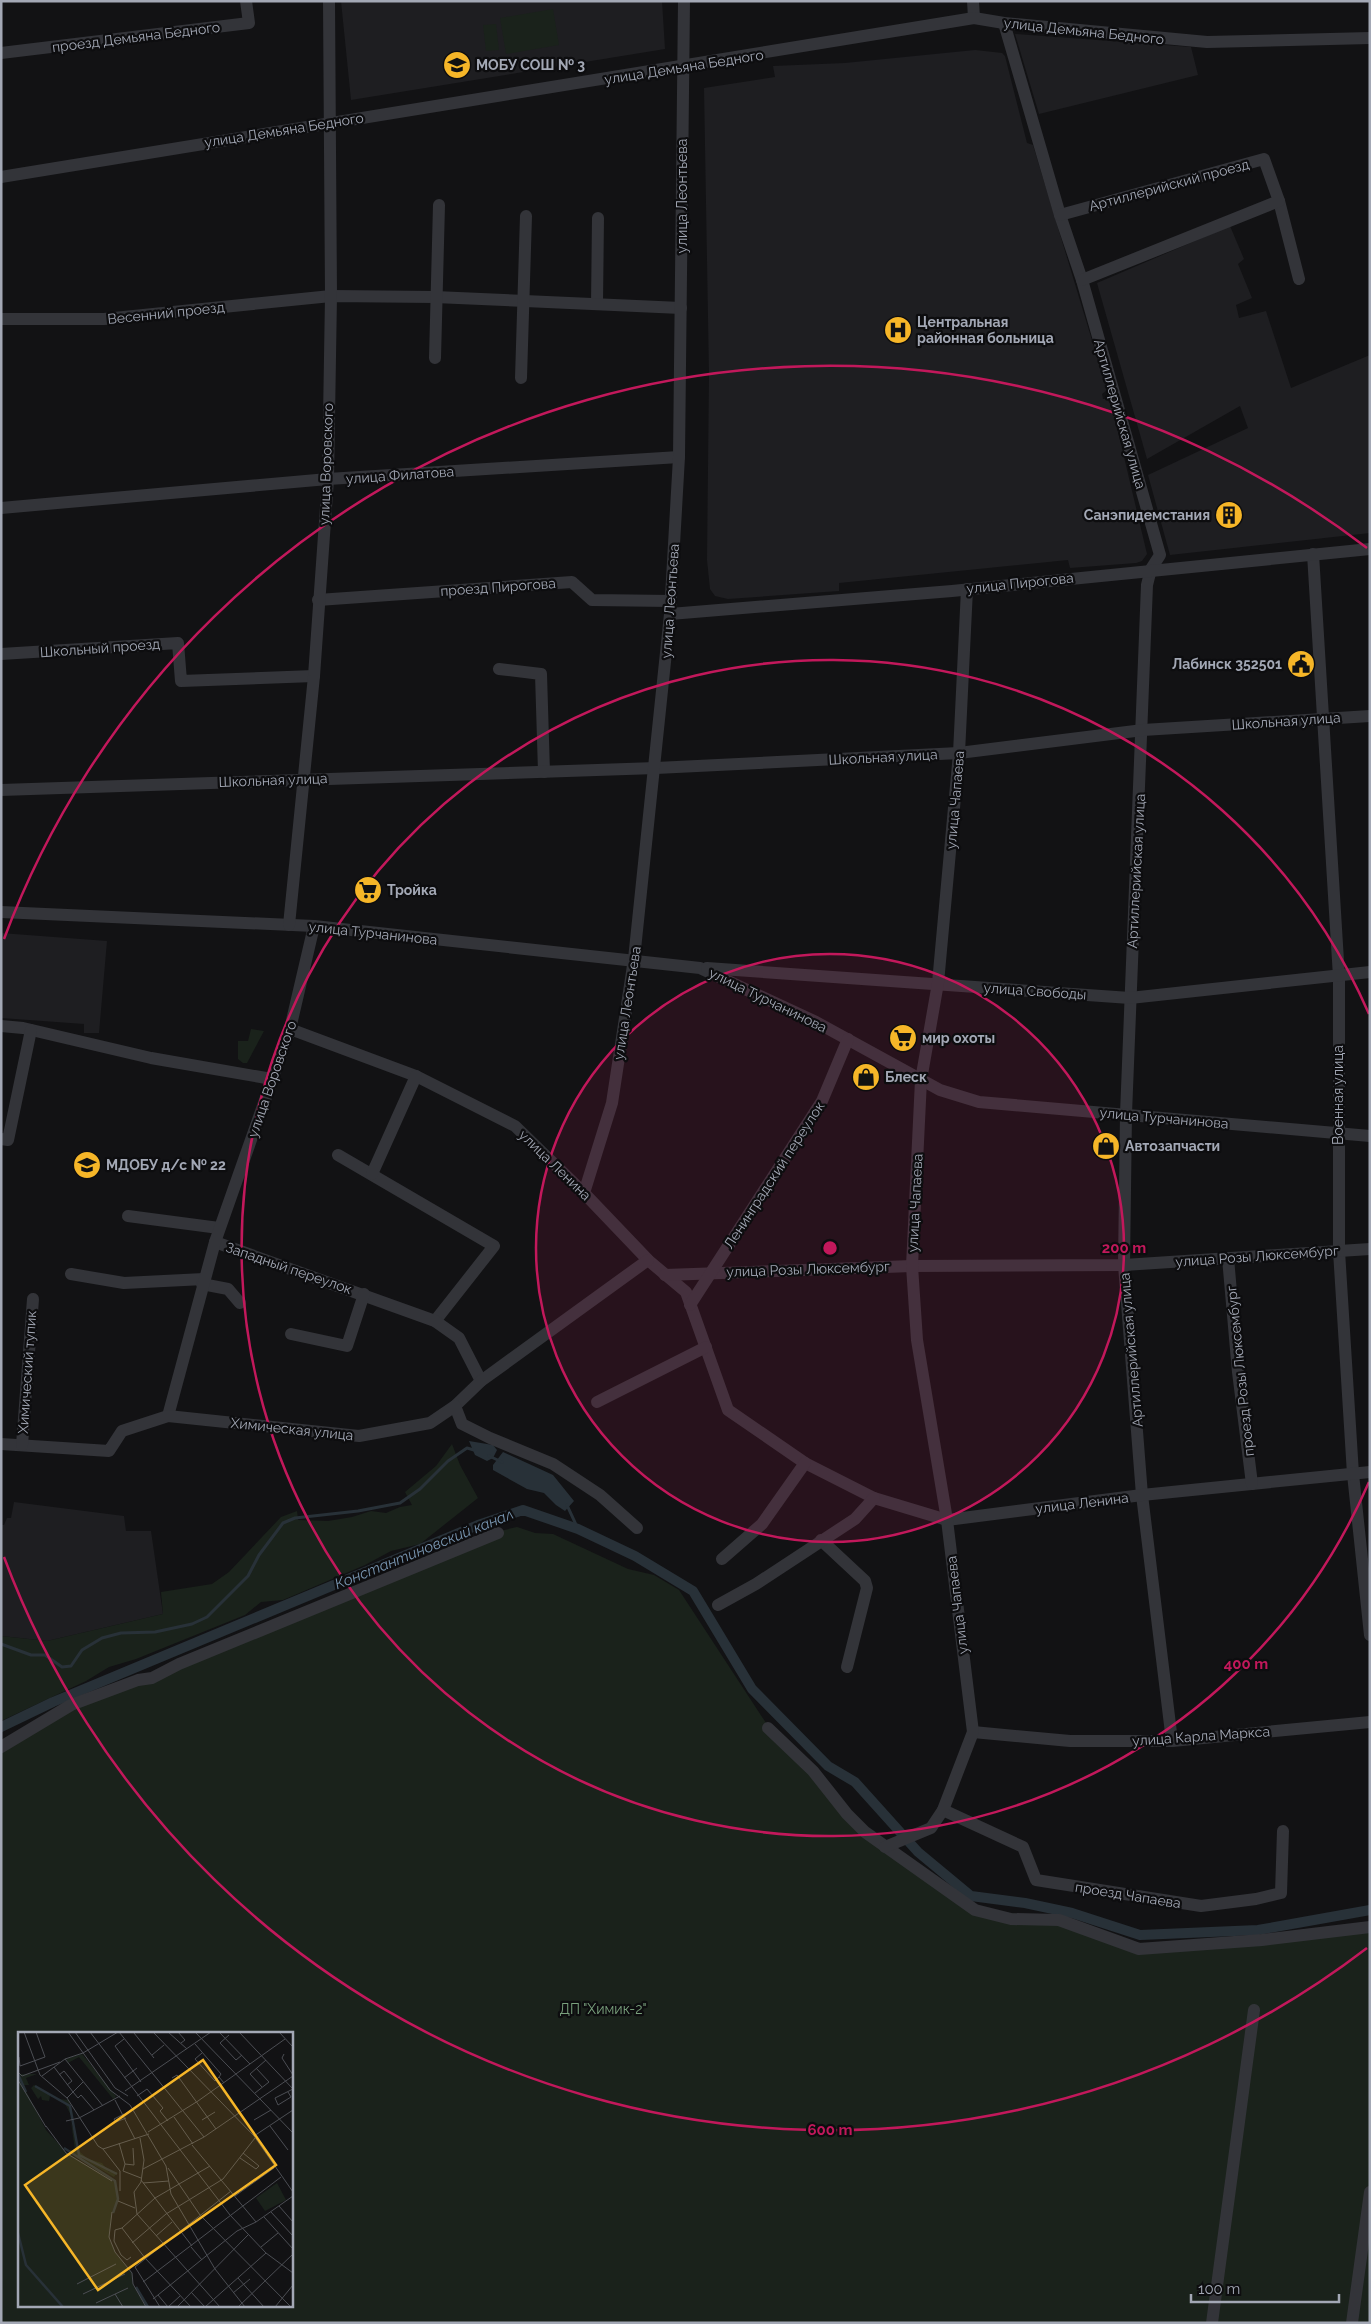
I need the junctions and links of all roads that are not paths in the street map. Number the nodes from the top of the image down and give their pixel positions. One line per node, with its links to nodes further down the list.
1 (246, 1): 8 (street, проезд Демьяна Бедного)
2 (329, 1): 10 (street, улица Воровского)
3 (684, 1): 9 (street, улица Леонтьева)
4 (973, 1): 5 (street)
5 (974, 18): 6 (street, улица Демьяна Бедного); 9 (street, улица Демьяна Бедного)
6 (1004, 23): 7 (street, улица Демьяна Бедного); 14 (street, Артиллерийская улица)
7 (1370, 38)
8 (1, 53)
9 (682, 67): 10 (street, улица Демьяна Бедного); 23 (street, улица Леонтьева)
10 (331, 123): 11 (street, улица Демьяна Бедного); 19 (street, улица Воровского)
11 (1, 177)
12 (1279, 201): 14 (street, Артиллерийский проезд); 17 (street, Артиллерийский проезд); 18 (street)
13 (439, 205): 20 (street)
14 (1060, 214): 18 (street, Артиллерийская улица)
15 (526, 216): 21 (street)
16 (598, 218): 22 (street)
17 (1299, 279)
18 (1082, 280): 32 (street, Артиллерийская улица)
19 (331, 296): 20 (street, Весенний проезд); 24 (street, Весенний проезд); 28 (street, улица Воровского)
20 (435, 297): 21 (street, Весенний проезд); 25 (street)
21 (525, 301): 22 (street, Весенний проезд); 26 (street)
22 (597, 304): 23 (street, Весенний проезд)
23 (681, 308): 27 (street, улица Леонтьева)
24 (1, 319)
25 (435, 358)
26 (521, 378)
27 (679, 457): 28 (street, улица Филатова); 35 (street, улица Леонтьева)
28 (328, 479): 29 (street, улица Филатова); 34 (street, улица Воровского)
29 (1, 508)
30 (1370, 549): 31 (street, улица Пирогова)
31 (1314, 554): 32 (street, улица Пирогова); 40 (street, Военная улица)
32 (1151, 569): 33 (street, улица Пирогова); 41 (street, Артиллерийская улица)
33 (967, 589): 35 (street, улица Пирогова); 42 (street, улица Чапаева)
34 (318, 600): 35 (street, проезд Пирогова); 38 (street, улица Воровского)
35 (671, 607): 43 (street, улица Леонтьева)
36 (1, 654): 38 (street, Школьный проезд)
37 (499, 669): 44 (street)
38 (314, 676): 45 (street, улица Воровского)
39 (1370, 716): 40 (street, Школьная улица)
40 (1322, 719): 41 (street, Школьная улица); 53 (street, Военная улица)
41 (1143, 730): 42 (street, Школьная улица); 55 (street, Артиллерийская улица)
42 (959, 752): 43 (street, Школьная улица); 54 (street, улица Чапаева)
43 (656, 768): 44 (street, Школьная улица); 50 (street, улица Леонтьева)
44 (544, 772): 45 (street, Школьная улица)
45 (303, 779): 46 (street, Школьная улица); 48 (street, улица Воровского)
46 (1, 790)
47 (1, 912): 48 (street, улица Турчанинова)
48 (289, 925): 49 (street, улица Турчанинова)
49 (314, 926): 50 (street, улица Турчанинова); 57 (street, улица Воровского)
50 (634, 959): 51 (street, улица Турчанинова); 69 (street, улица Леонтьева)
51 (700, 968): 54 (street, улица Свободы); 59 (street, улица Турчанинова)
52 (1370, 972): 53 (street, улица Свободы)
53 (1339, 977): 55 (street, улица Свободы); 64 (street, Военная улица)
54 (938, 983): 55 (street, улица Свободы); 62 (street, улица Чапаева)
55 (1130, 998): 63 (street, Артиллерийская улица)
56 (1, 1026): 58 (street)
57 (290, 1029): 60 (street, улица Ленина); 61 (street, улица Воровского)
58 (31, 1030): 61 (street); 66 (street)
59 (848, 1039): 62 (street, улица Турчанинова); 79 (street, Ленинградский переулок)
60 (416, 1076): 68 (street); 69 (street, улица Ленина)
61 (272, 1079): 71 (street, улица Воровского)
62 (922, 1080): 63 (street, улица Турчанинова); 78 (street, улица Чапаева)
63 (1126, 1114): 64 (street, улица Турчанинова); 77 (street, Артиллерийская улица)
64 (1338, 1134): 65 (street, улица Турчанинова); 74 (street, Военная улица)
65 (1370, 1136)
66 (1, 1139)
67 (338, 1155): 68 (street)
68 (372, 1174): 87 (street)
69 (584, 1193): 76 (street, улица Ленина)
70 (128, 1216): 71 (street)
71 (219, 1228): 72 (street, улица Воровского)
72 (215, 1242): 82 (street, улица Воровского); 83 (street, Западный переулок)
73 (1370, 1249): 74 (street, улица Розы Люксембург)
74 (1339, 1251): 75 (street, улица Розы Люксембург); 98 (street, Военная улица)
75 (1228, 1258): 77 (street, улица Розы Люксембург); 99 (street, проезд Розы Люксембург)
76 (648, 1260): 81 (street, улица Ленина); 90 (street)
77 (1124, 1265): 78 (street, улица Розы Люксембург); 100 (street, Артиллерийская улица)
78 (912, 1266): 79 (street, улица Розы Люксембург); 102 (street, улица Чапаева)
79 (711, 1273): 81 (street, улица Розы Люксембург); 86 (street, Ленинградский переулок)
80 (71, 1274): 82 (street)
81 (665, 1276): 86 (street, улица Ленина)
82 (203, 1281): 85 (street); 93 (street, улица Воровского)
83 (364, 1294): 87 (street, Западный переулок); 88 (street, Западный переулок)
84 (33, 1299): 95 (street, Химический тупик)
85 (240, 1303)
86 (690, 1305): 89 (street, улица Ленина)
87 (435, 1321): 90 (street, Западный переулок)
88 (291, 1334)
89 (706, 1347): 91 (street); 96 (street, улица Ленина)
90 (481, 1381): 92 (street)
91 (597, 1402)
92 (455, 1406): 93 (street, Химическая улица); 103 (street)
93 (168, 1416): 95 (street, Химическая улица)
94 (1, 1444): 95 (street, Химическая улица)
95 (22, 1445)
96 (805, 1463): 101 (street, улица Ленина); 106 (street)
97 (1370, 1472): 98 (street, улица Ленина)
98 (1353, 1474): 99 (street, улица Ленина); 108 (street, Военная улица)
99 (1252, 1484): 100 (street, улица Ленина)
100 (1142, 1495): 102 (street, улица Ленина); 113 (street, Артиллерийская улица)
101 (874, 1498): 102 (street, улица Ленина); 105 (street)
102 (947, 1520): 112 (street, улица Чапаева)
103 (637, 1528)
104 (498, 1534): 114 (street)
105 (821, 1540): 107 (street); 109 (street)
106 (722, 1559)
107 (718, 1605)
108 (1370, 1635)
109 (847, 1667)
110 (1370, 1722): 113 (street, улица Карла Маркса)
111 (768, 1728): 117 (street)
112 (973, 1732): 113 (street, улица Карла Маркса); 115 (street, улица Чапаева)
113 (1172, 1741)
114 (1, 1747)
115 (943, 1810): 116 (street, проезд Чапаева); 117 (street, улица Чапаева)
116 (1283, 1831)
117 (885, 1847): 118 (street)
118 (1370, 1927)
119 (1254, 2010): 121 (street)
120 (1370, 2192): 122 (street)
121 (1212, 2323)
122 (1352, 2323)

